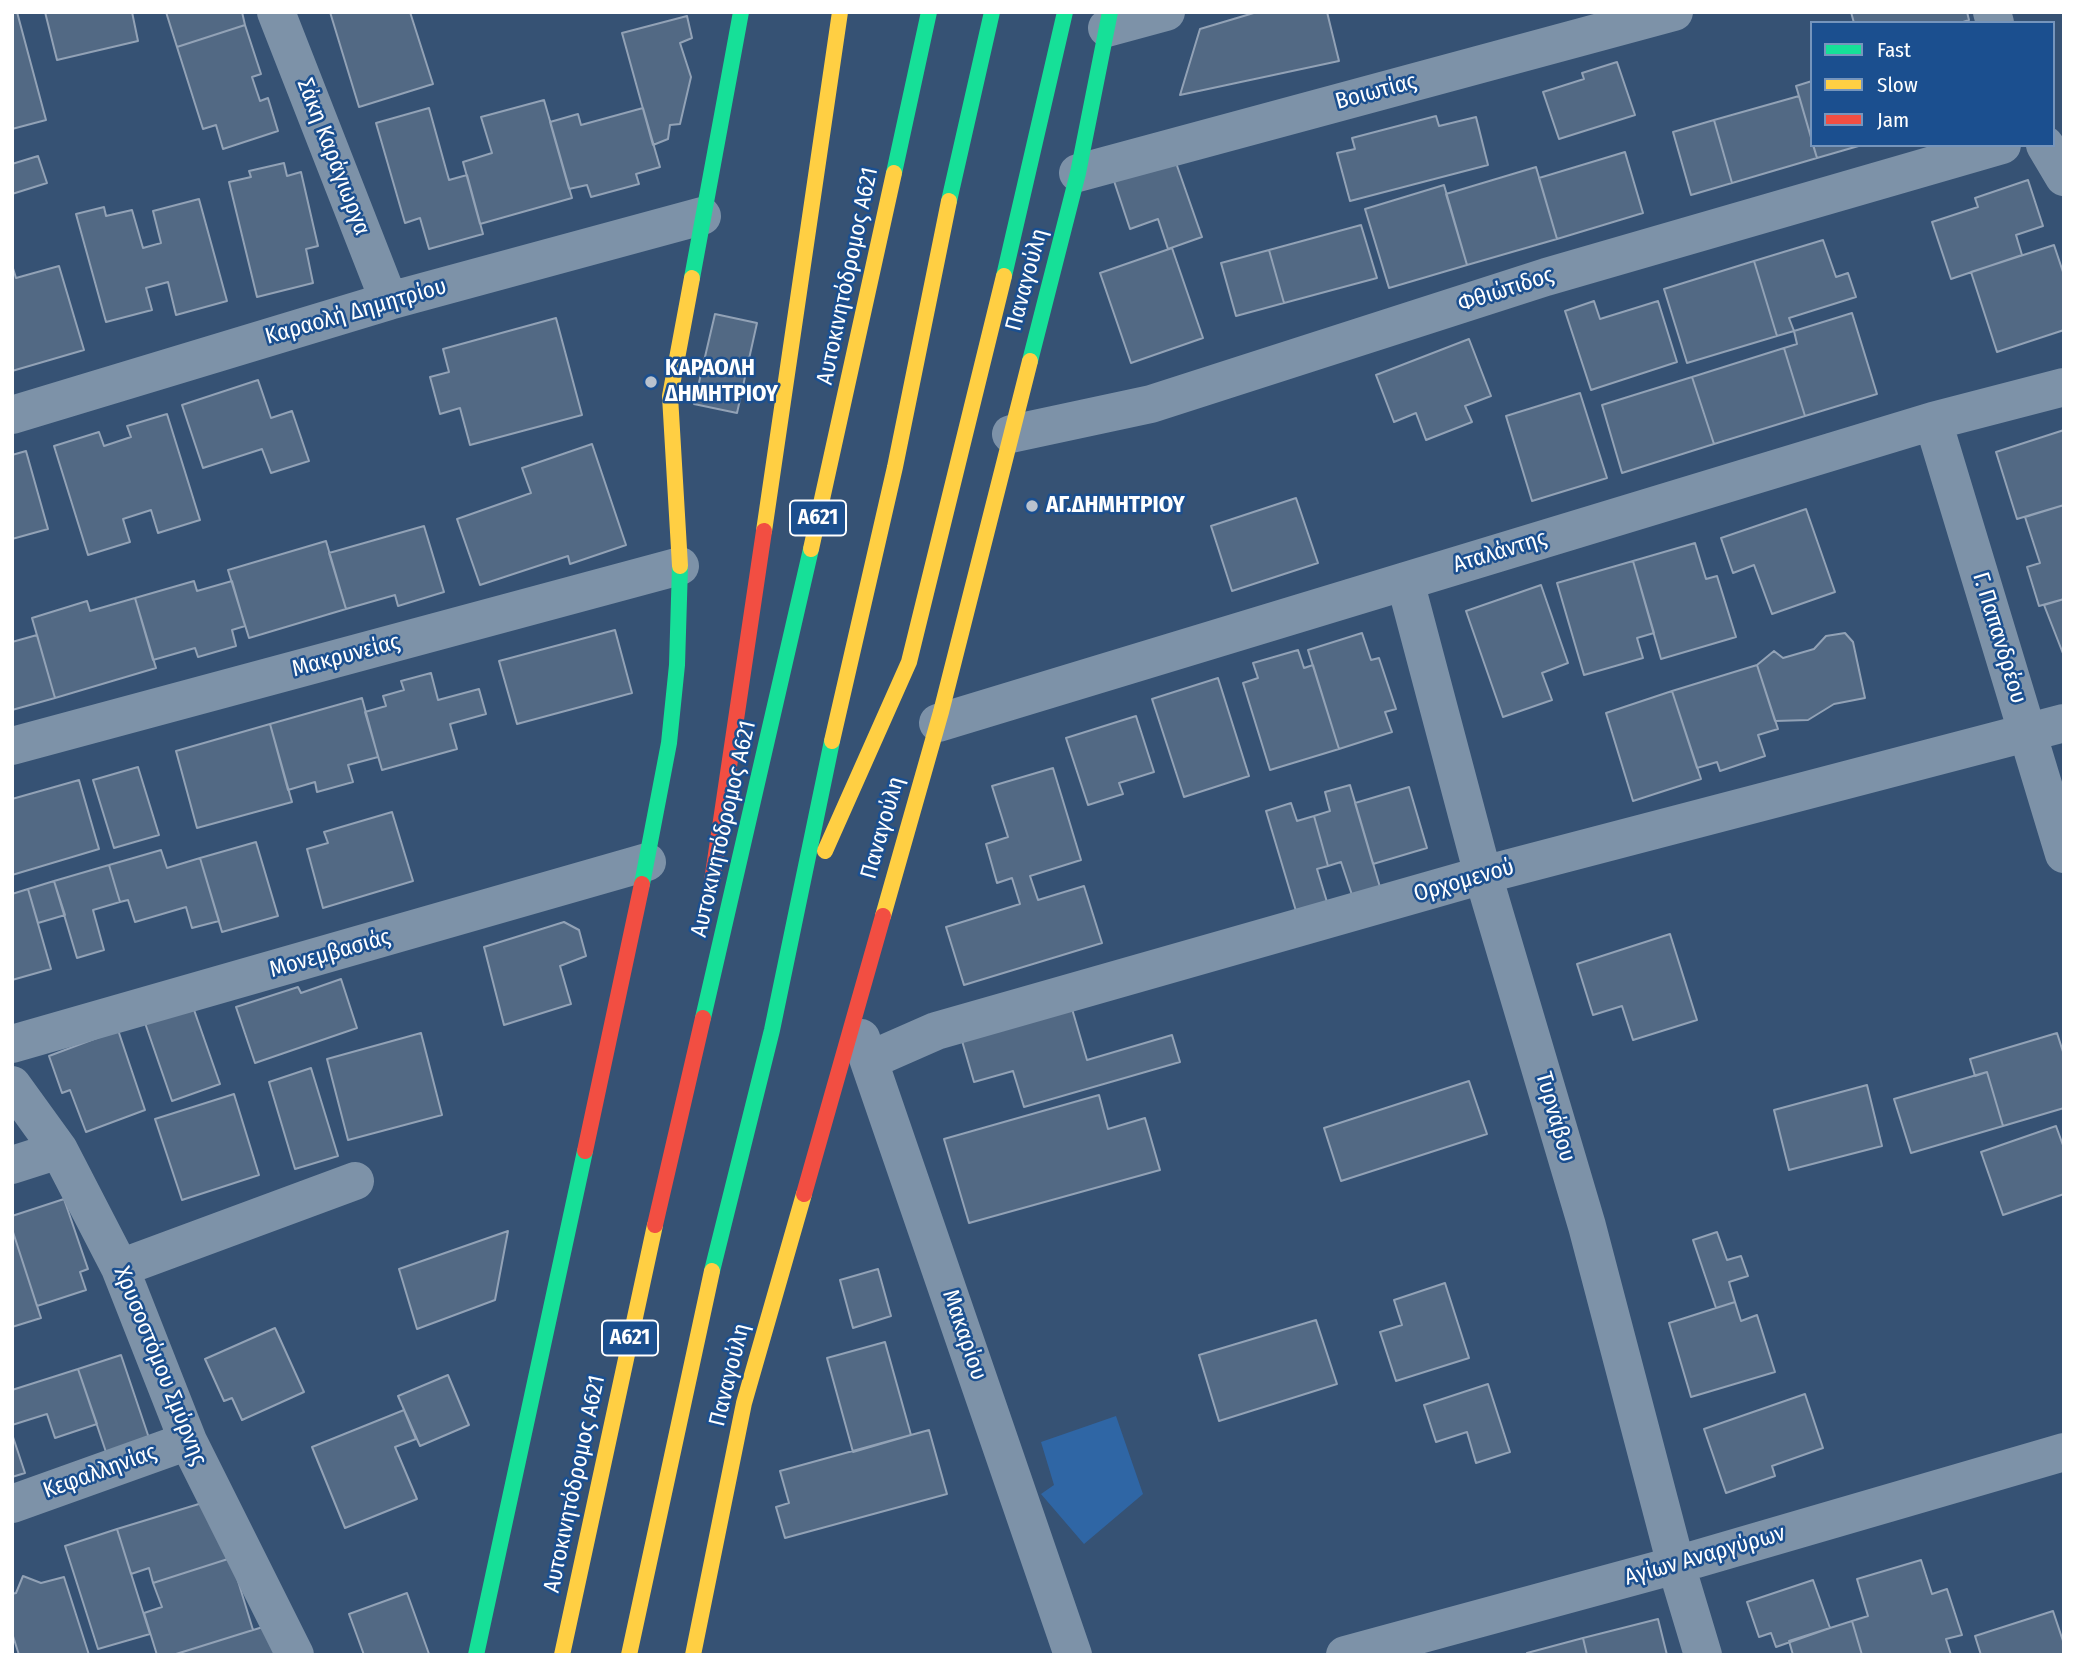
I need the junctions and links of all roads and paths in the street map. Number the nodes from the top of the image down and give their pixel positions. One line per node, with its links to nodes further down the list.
1 (276, 12): 15 (street, Σάκη Καράγιωργα)
2 (741, 12): 14 (main road)
3 (840, 12): 28 (main road)
4 (929, 12): 32 (main road, Αυτοκινητόδρομος Α621 / Α621)
5 (992, 12): 29 (main road, Α621)
6 (1065, 12): 29 (main road)
7 (1166, 12): 9 (street)
8 (1674, 12): 12 (street, Βοιωτίας)
9 (1109, 20): 12 (main road, Παναγούλη)
10 (1995, 147): 19 (street, Φθιώτιδος)
11 (2046, 147): 13 (street)
12 (1079, 173): 19 (main road, Παναγούλη)
13 (2064, 177)
14 (702, 216): 15 (street, Καραολή Δημητρίου); 20 (main road)
15 (389, 301): 17 (street, Καραολή Δημητρίου)
16 (2064, 387): 18 (street, Αταλάντης)
17 (12, 415)
18 (1933, 421): 21 (street, Αταλάντης); 23 (street, Γ. Παπανδρέου)
19 (1011, 434): 22 (main road, Παναγούλη)
20 (680, 566): 24 (street, Μακρυνείας); 26 (main road)
21 (1405, 581): 22 (street, Αταλάντης); 27 (street, Τυρνάβου)
22 (938, 723): 31 (main road, Παναγούλη)
23 (2046, 728): 25 (street, Γ. Παπανδρέου); 27 (street, Ορχομενού)
24 (12, 746)
25 (2064, 855)
26 (647, 862): 33 (street, Μονεμβασιάς); 45 (main road)
27 (1483, 876): 34 (street, Ορχομενού); 43 (street, Τυρνάβου)
28 (709, 903)
29 (797, 914): 47 (main road, Α621)
30 (703, 944): 32 (main road)
31 (853, 1016): 34 (street, Μακαρίου); 48 (main road, Παναγούλη)
32 (704, 1022): 46 (main road, Αυτοκινητόδρομος Α621 / Α621)
33 (12, 1044)
34 (870, 1060): 49 (street, Μακαρίου)
35 (12, 1085): 36 (street, Χρυσοστόμου Σμύρνης)
36 (59, 1150): 37 (street); 39 (street, Χρυσοστόμου Σμύρνης)
37 (12, 1165)
38 (355, 1181): 39 (street)
39 (120, 1268): 40 (street, Χρυσοστόμου Σμύρνης)
40 (188, 1441): 42 (street, Κεφαλληνίας); 44 (street, Χρυσοστόμου Σμύρνης)
41 (2064, 1452): 43 (street, Αγίων Αναργύρων)
42 (12, 1504)
43 (1676, 1565): 50 (street, Αγίων Αναργύρων); 51 (street, Τυρνάβου)
44 (295, 1655)
45 (476, 1655)
46 (562, 1655)
47 (629, 1655)
48 (693, 1655)
49 (1073, 1655)
50 (1345, 1655)
51 (1703, 1655)

